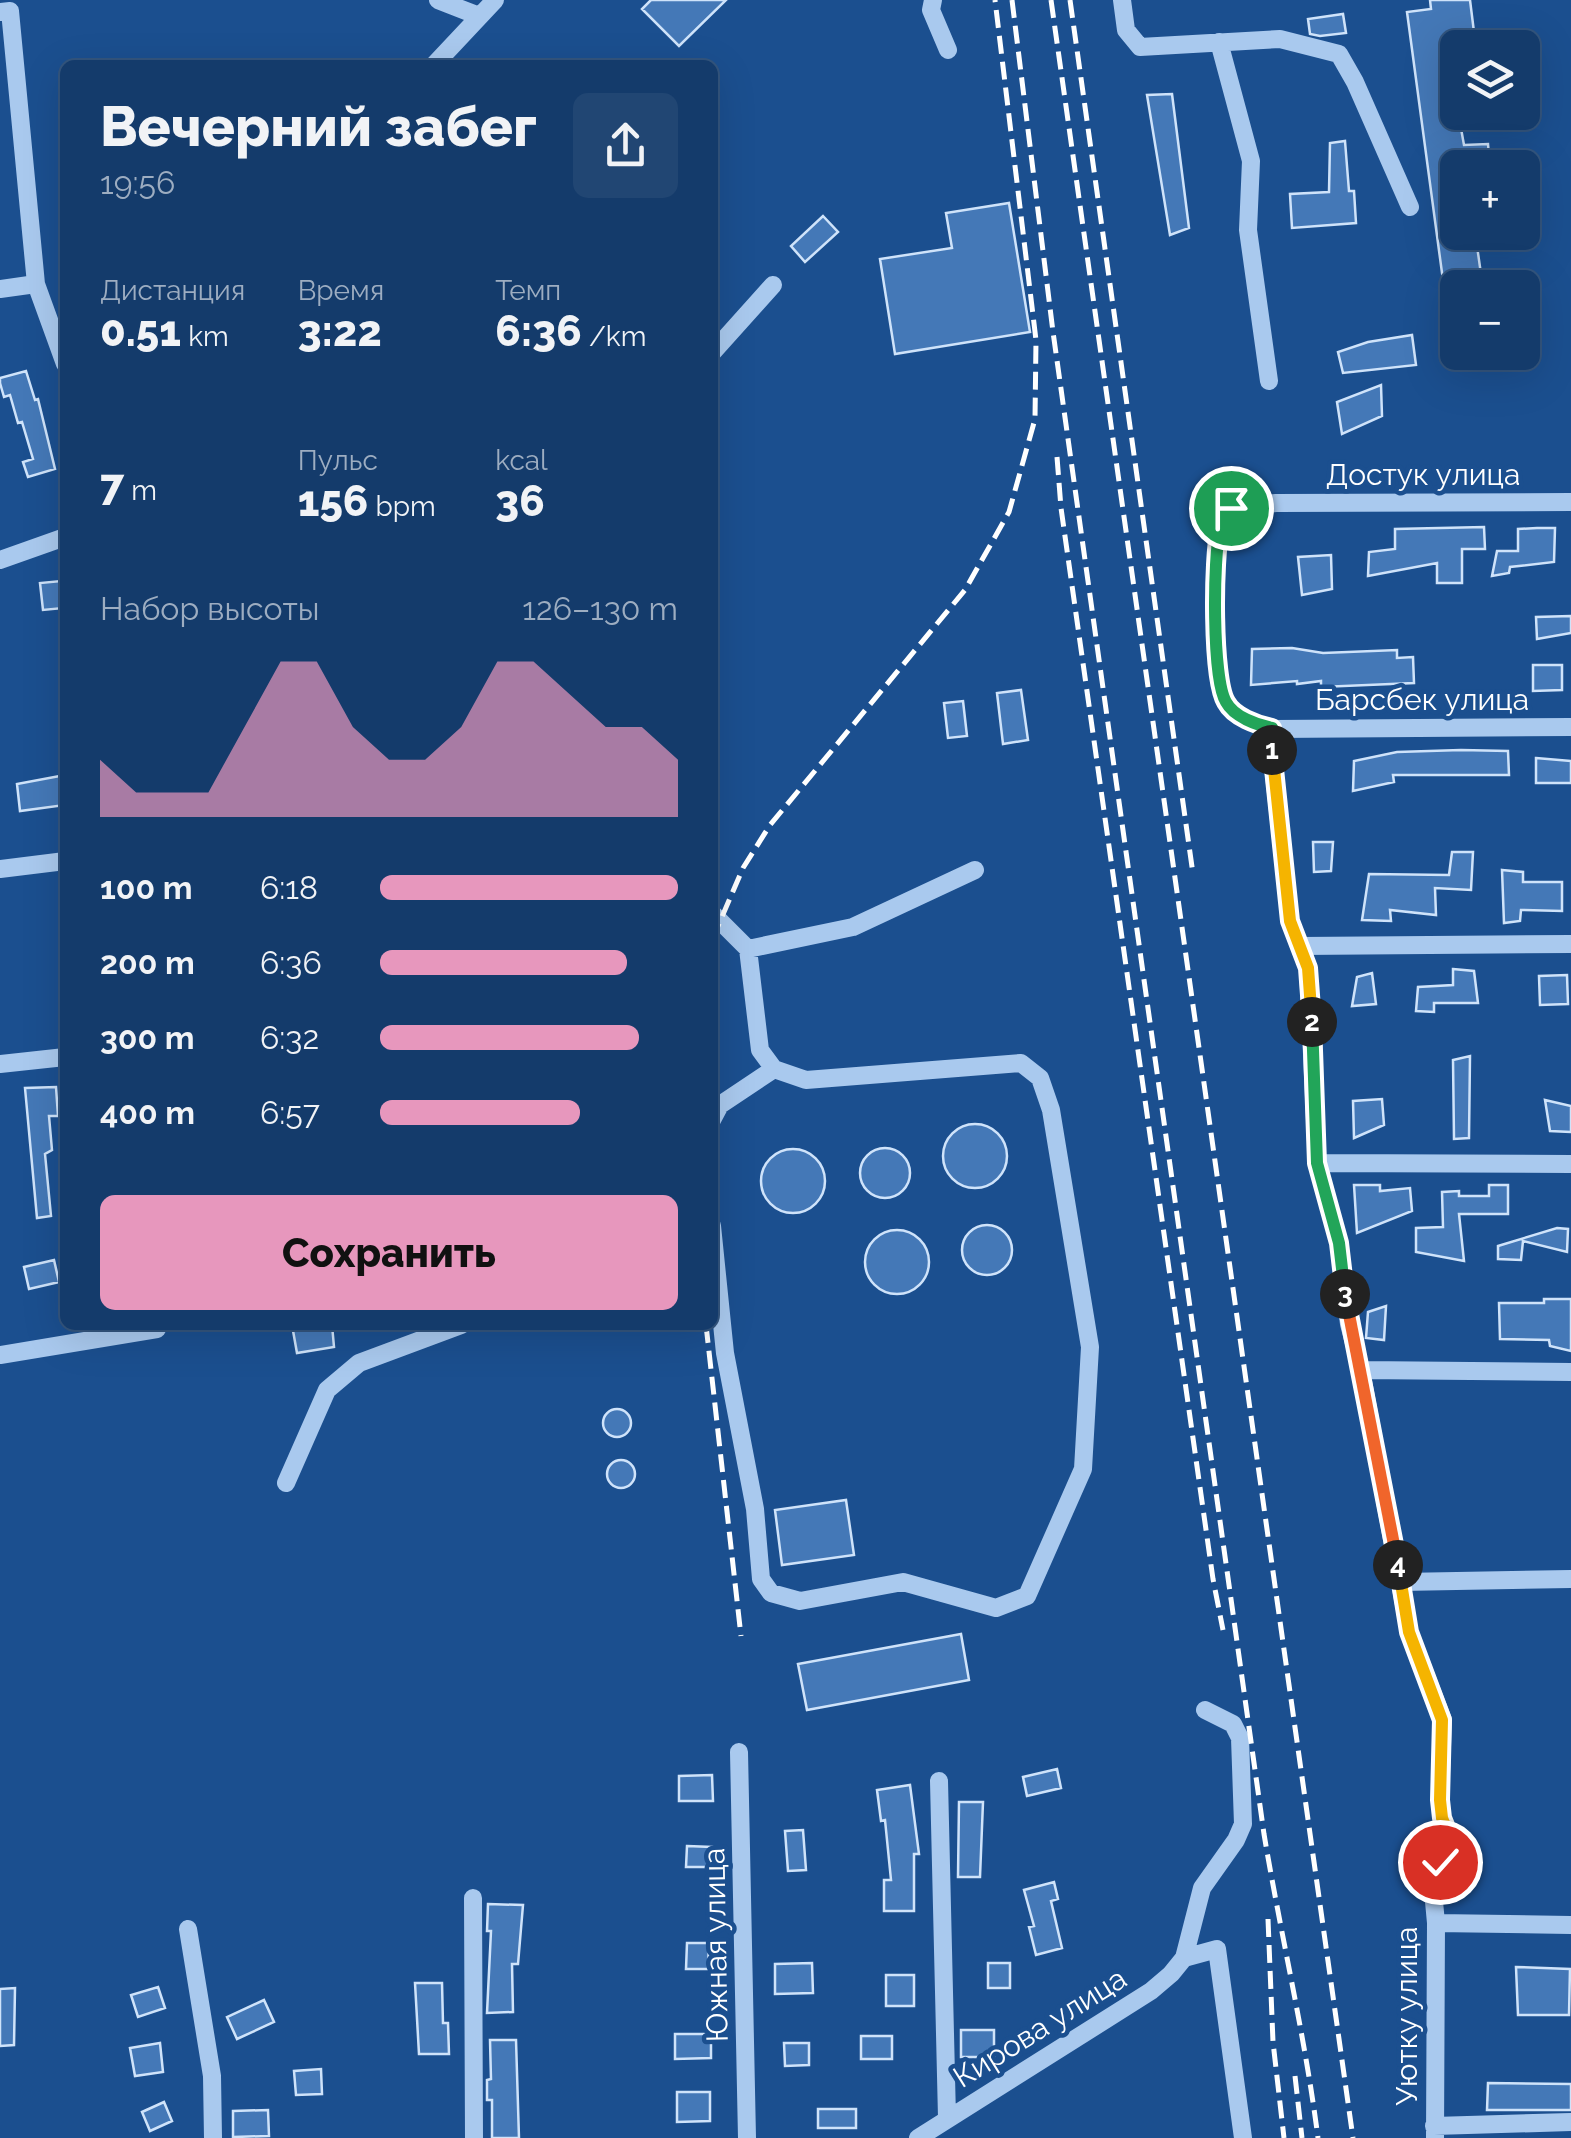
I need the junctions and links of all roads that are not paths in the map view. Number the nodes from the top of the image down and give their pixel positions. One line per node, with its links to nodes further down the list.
1 (438, 0): 4 (street)
2 (933, 0): 7 (street)
3 (1122, 0): 6 (street)
4 (485, 6): 8 (street)
5 (7, 7): 10 (street)
6 (1219, 42): 9 (street); 15 (street)
7 (948, 50)
8 (438, 60)
9 (1410, 207)
10 (36, 284): 12 (street); 14 (street)
11 (773, 284): 13 (street)
12 (0, 288)
13 (718, 346)
14 (60, 350)
15 (1269, 381)
16 (1571, 502): 20 (street, Достук улица)
17 (60, 539): 18 (street)
18 (0, 560)
19 (1571, 727): 20 (street, Барсбек улица)
20 (1272, 728): 26 (street, Уютку улица)
21 (60, 862): 22 (street)
22 (0, 869)
23 (975, 870): 27 (street)
24 (718, 919): 27 (street)
25 (1571, 944): 26 (street)
26 (1300, 946): 32 (street, Уютку улица)
27 (748, 949): 30 (street)
28 (60, 1058): 29 (street)
29 (0, 1064)
30 (774, 1069): 31 (street); 34 (street)
31 (718, 1109)
32 (1317, 1163): 33 (street); 38 (street, Уютку улица)
33 (1571, 1164)
34 (718, 1280)
35 (151, 1330): 37 (street)
36 (448, 1330): 40 (street)
37 (0, 1355)
38 (1362, 1370): 39 (street); 42 (street, Уютку улица)
39 (1571, 1372)
40 (286, 1482)
41 (1571, 1579): 42 (street)
42 (1401, 1582): 47 (street, Уютку улица)
43 (1206, 1710): 50 (street)
44 (739, 1752): 56 (street, Южная улица)
45 (939, 1782): 51 (street)
46 (473, 1898): 55 (street)
47 (1436, 1923): 48 (street); 53 (street, Уютку улица)
48 (1571, 1925)
49 (188, 1929): 54 (street)
50 (1184, 1958): 51 (street, Кирова улица); 58 (street)
51 (947, 2118): 57 (street, Кирова улица)
52 (1571, 2122): 53 (street)
53 (1435, 2132)
54 (213, 2138)
55 (474, 2138)
56 (747, 2138)
57 (918, 2138)
58 (1243, 2138)

